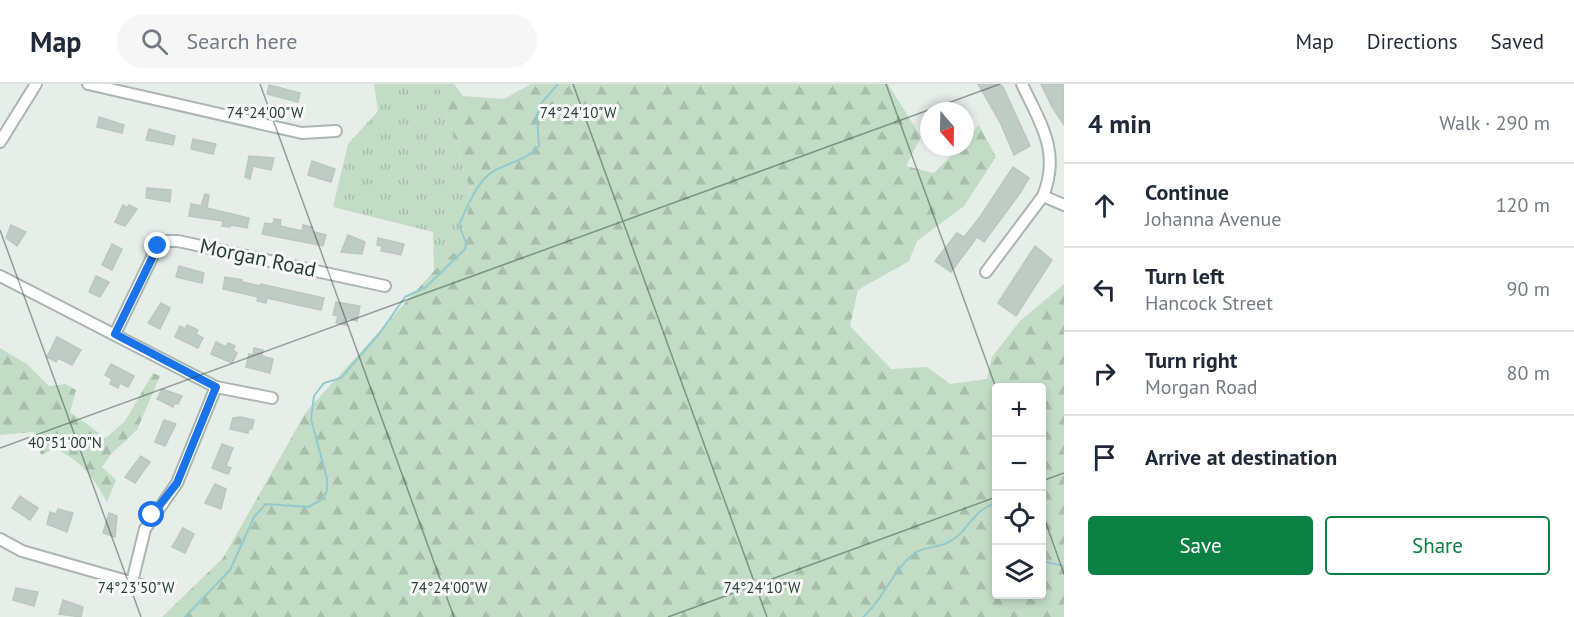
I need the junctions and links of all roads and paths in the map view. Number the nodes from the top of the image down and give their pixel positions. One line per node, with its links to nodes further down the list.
1 (36, 84): 5 (street)
2 (88, 84): 4 (street)
3 (1022, 84): 6 (street)
4 (336, 130)
5 (0, 142)
6 (1043, 196): 7 (street); 8 (street)
7 (1064, 205)
8 (986, 272)
9 (0, 276): 11 (street)
10 (385, 286): 11 (street, Morgan Road)
11 (115, 334): 12 (street)
12 (216, 387): 13 (street); 15 (street)
13 (272, 398)
14 (0, 539): 15 (street)
15 (132, 582): 16 (street)
16 (148, 587)

